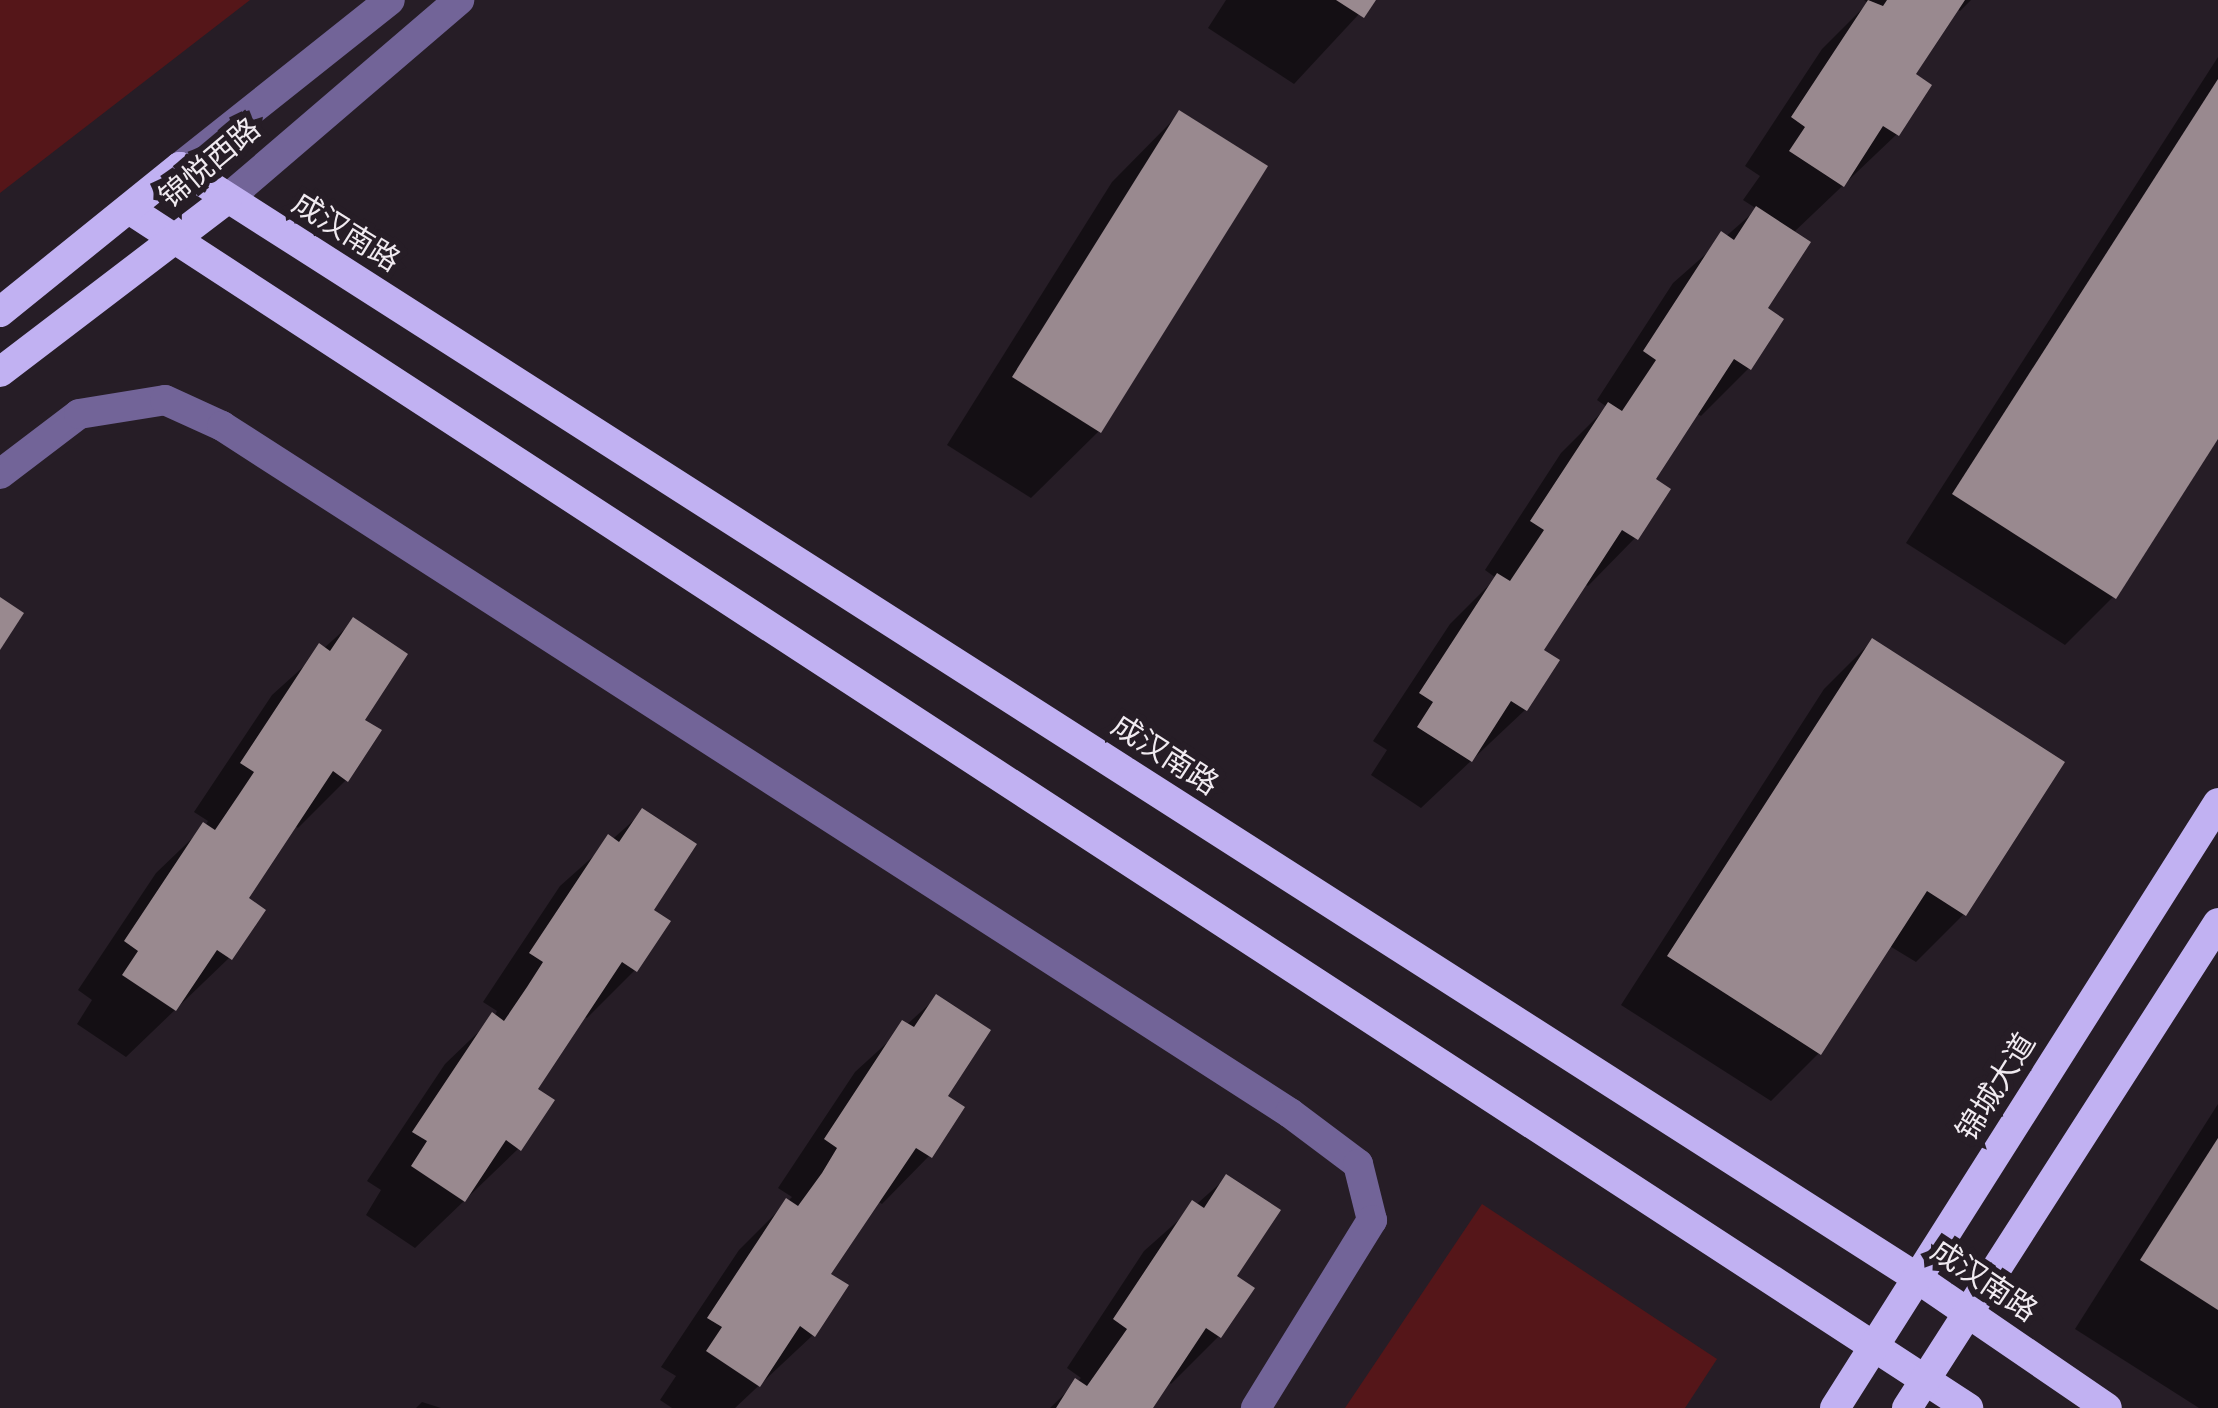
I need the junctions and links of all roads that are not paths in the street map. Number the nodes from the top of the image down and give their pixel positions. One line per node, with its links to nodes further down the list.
1 (390, 0): 3 (street, 锦悦西路)
2 (459, 0): 4 (street, 锦悦西路)
3 (181, 167): 4 (main road, 成汉南路); 5 (main road, 锦悦西路)
4 (227, 199): 6 (main road, 锦悦西路); 12 (main road, 成汉南路)
5 (132, 211): 6 (main road); 7 (main road, 锦悦西路)
6 (175, 240): 8 (main road, 锦悦西路); 14 (main road)
7 (0, 312)
8 (0, 372)
9 (0, 474): 16 (street)
10 (2218, 803): 12 (main road, 锦城大道)
11 (2218, 922): 13 (main road)
12 (1917, 1278): 13 (main road, 成汉南路); 14 (main road, 锦城大道)
13 (1966, 1312): 15 (main road); 20 (main road, 成汉南路)
14 (1873, 1348): 15 (main road); 17 (main road, 锦城大道)
15 (1924, 1380): 18 (main road); 19 (main road)
16 (1256, 1408)
17 (1835, 1408)
18 (1906, 1408)
19 (1968, 1408)
20 (2108, 1408)

